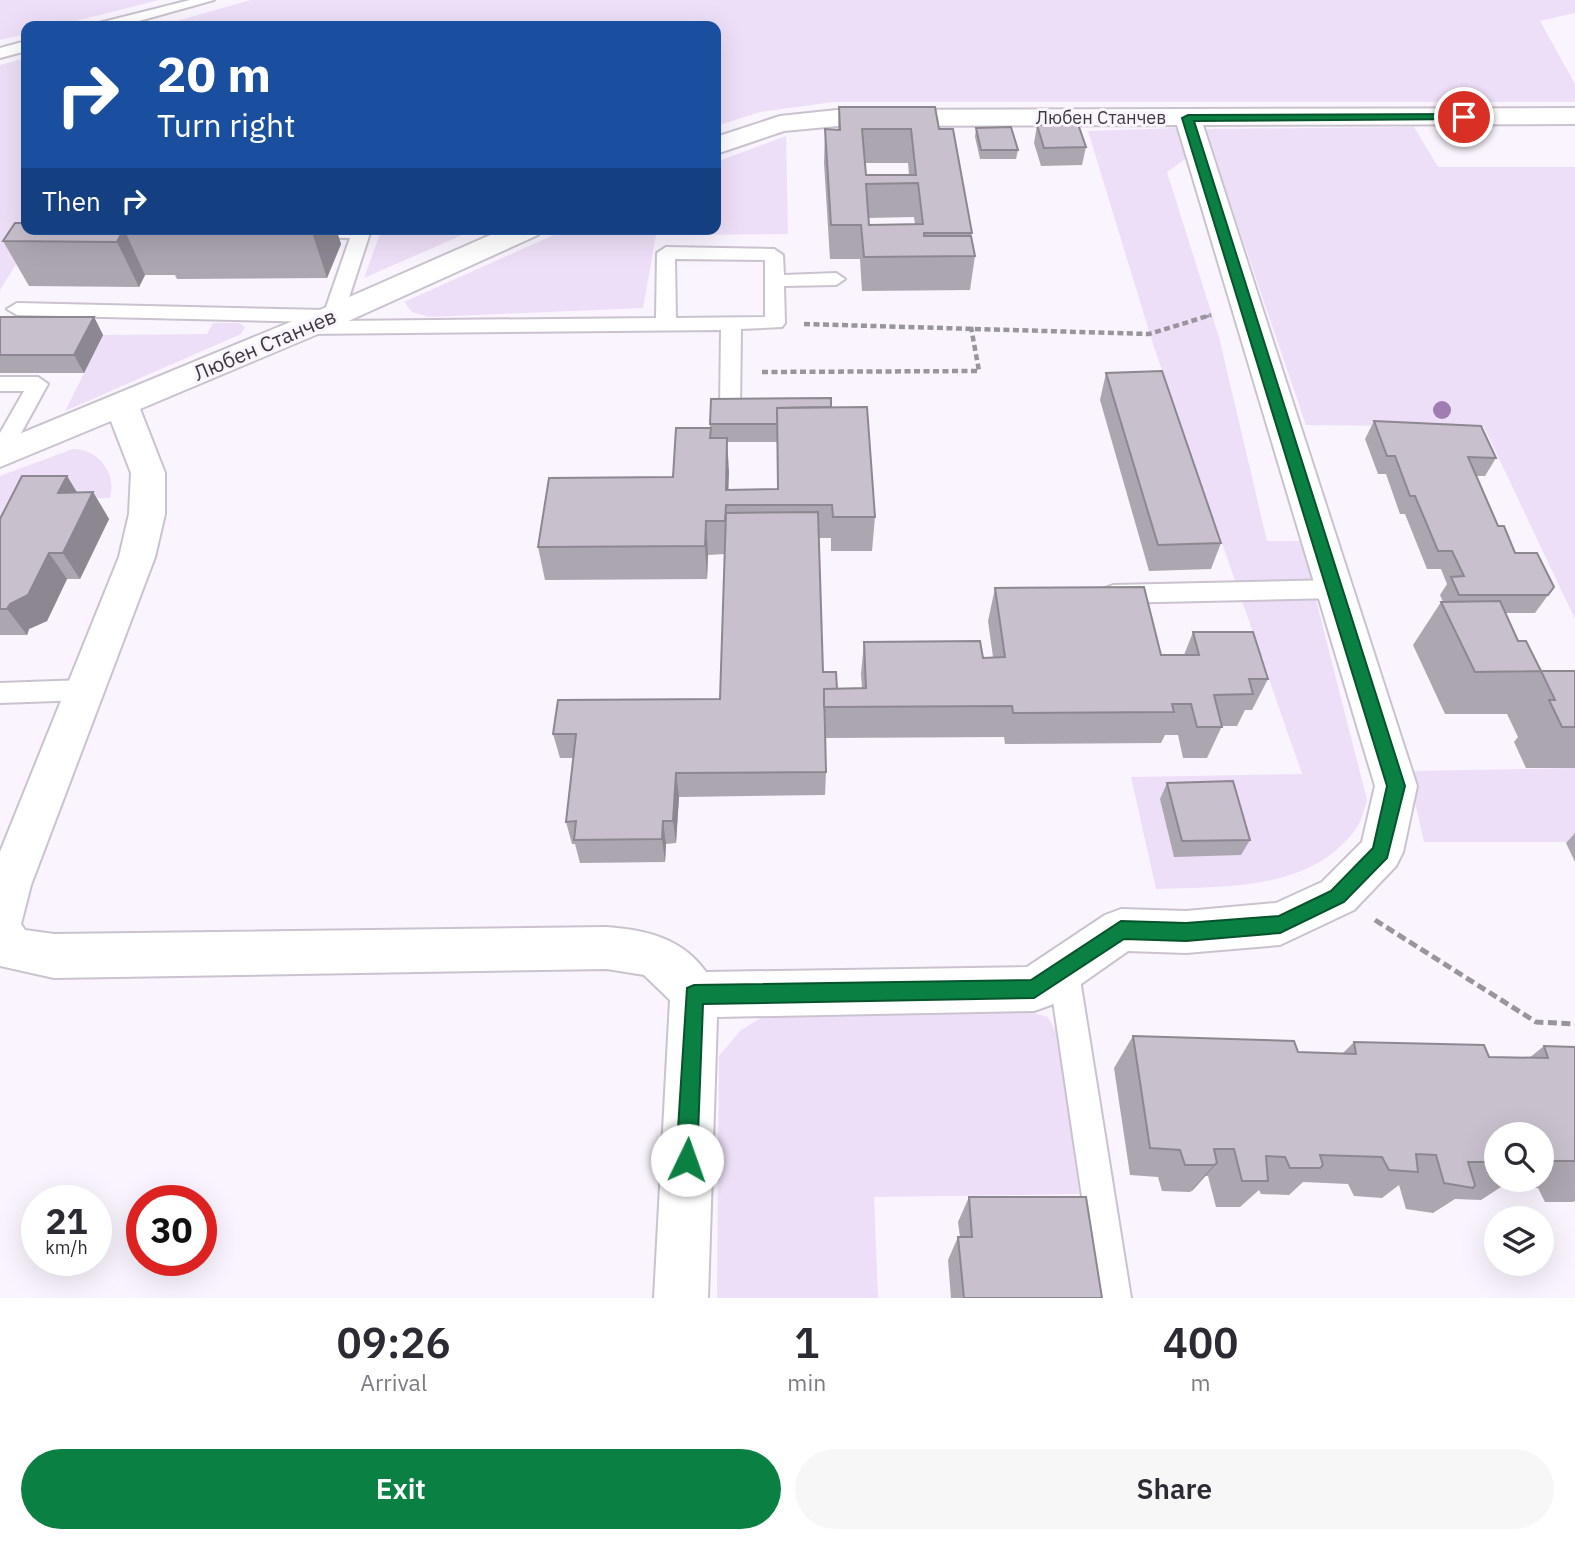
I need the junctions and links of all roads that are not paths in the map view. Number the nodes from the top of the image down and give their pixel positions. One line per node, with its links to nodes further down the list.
1 (207, 0): 2 (lane)
2 (124, 21)
3 (21, 47): 4 (lane)
4 (0, 53)
5 (1575, 116): 6 (street, Любен Станчев)
6 (1188, 118): 7 (street, Любен Станчев); 21 (street)
7 (721, 144)
8 (361, 235): 13 (lane)
9 (515, 235): 13 (street, Любен Станчев)
10 (836, 279): 11 (lane)
11 (774, 281): 14 (lane); 15 (lane)
12 (17, 309): 13 (lane)
13 (333, 316): 16 (street, Любен Станчев)
14 (666, 323): 15 (lane); 16 (lane)
15 (731, 323): 19 (lane)
16 (303, 328): 18 (street, Любен Станчев)
17 (0, 384): 20 (lane)
18 (122, 406): 20 (street, Любен Станчев); 23 (street)
19 (730, 411)
20 (0, 454)
21 (1336, 589): 22 (lane); 27 (street)
22 (1092, 595)
23 (84, 690): 24 (lane); 25 (street)
24 (0, 693)
25 (0, 922)
26 (0, 931): 28 (street)
27 (1063, 967): 28 (street); 30 (lane)
28 (694, 995): 29 (street)
29 (681, 1298)
30 (1114, 1298)

